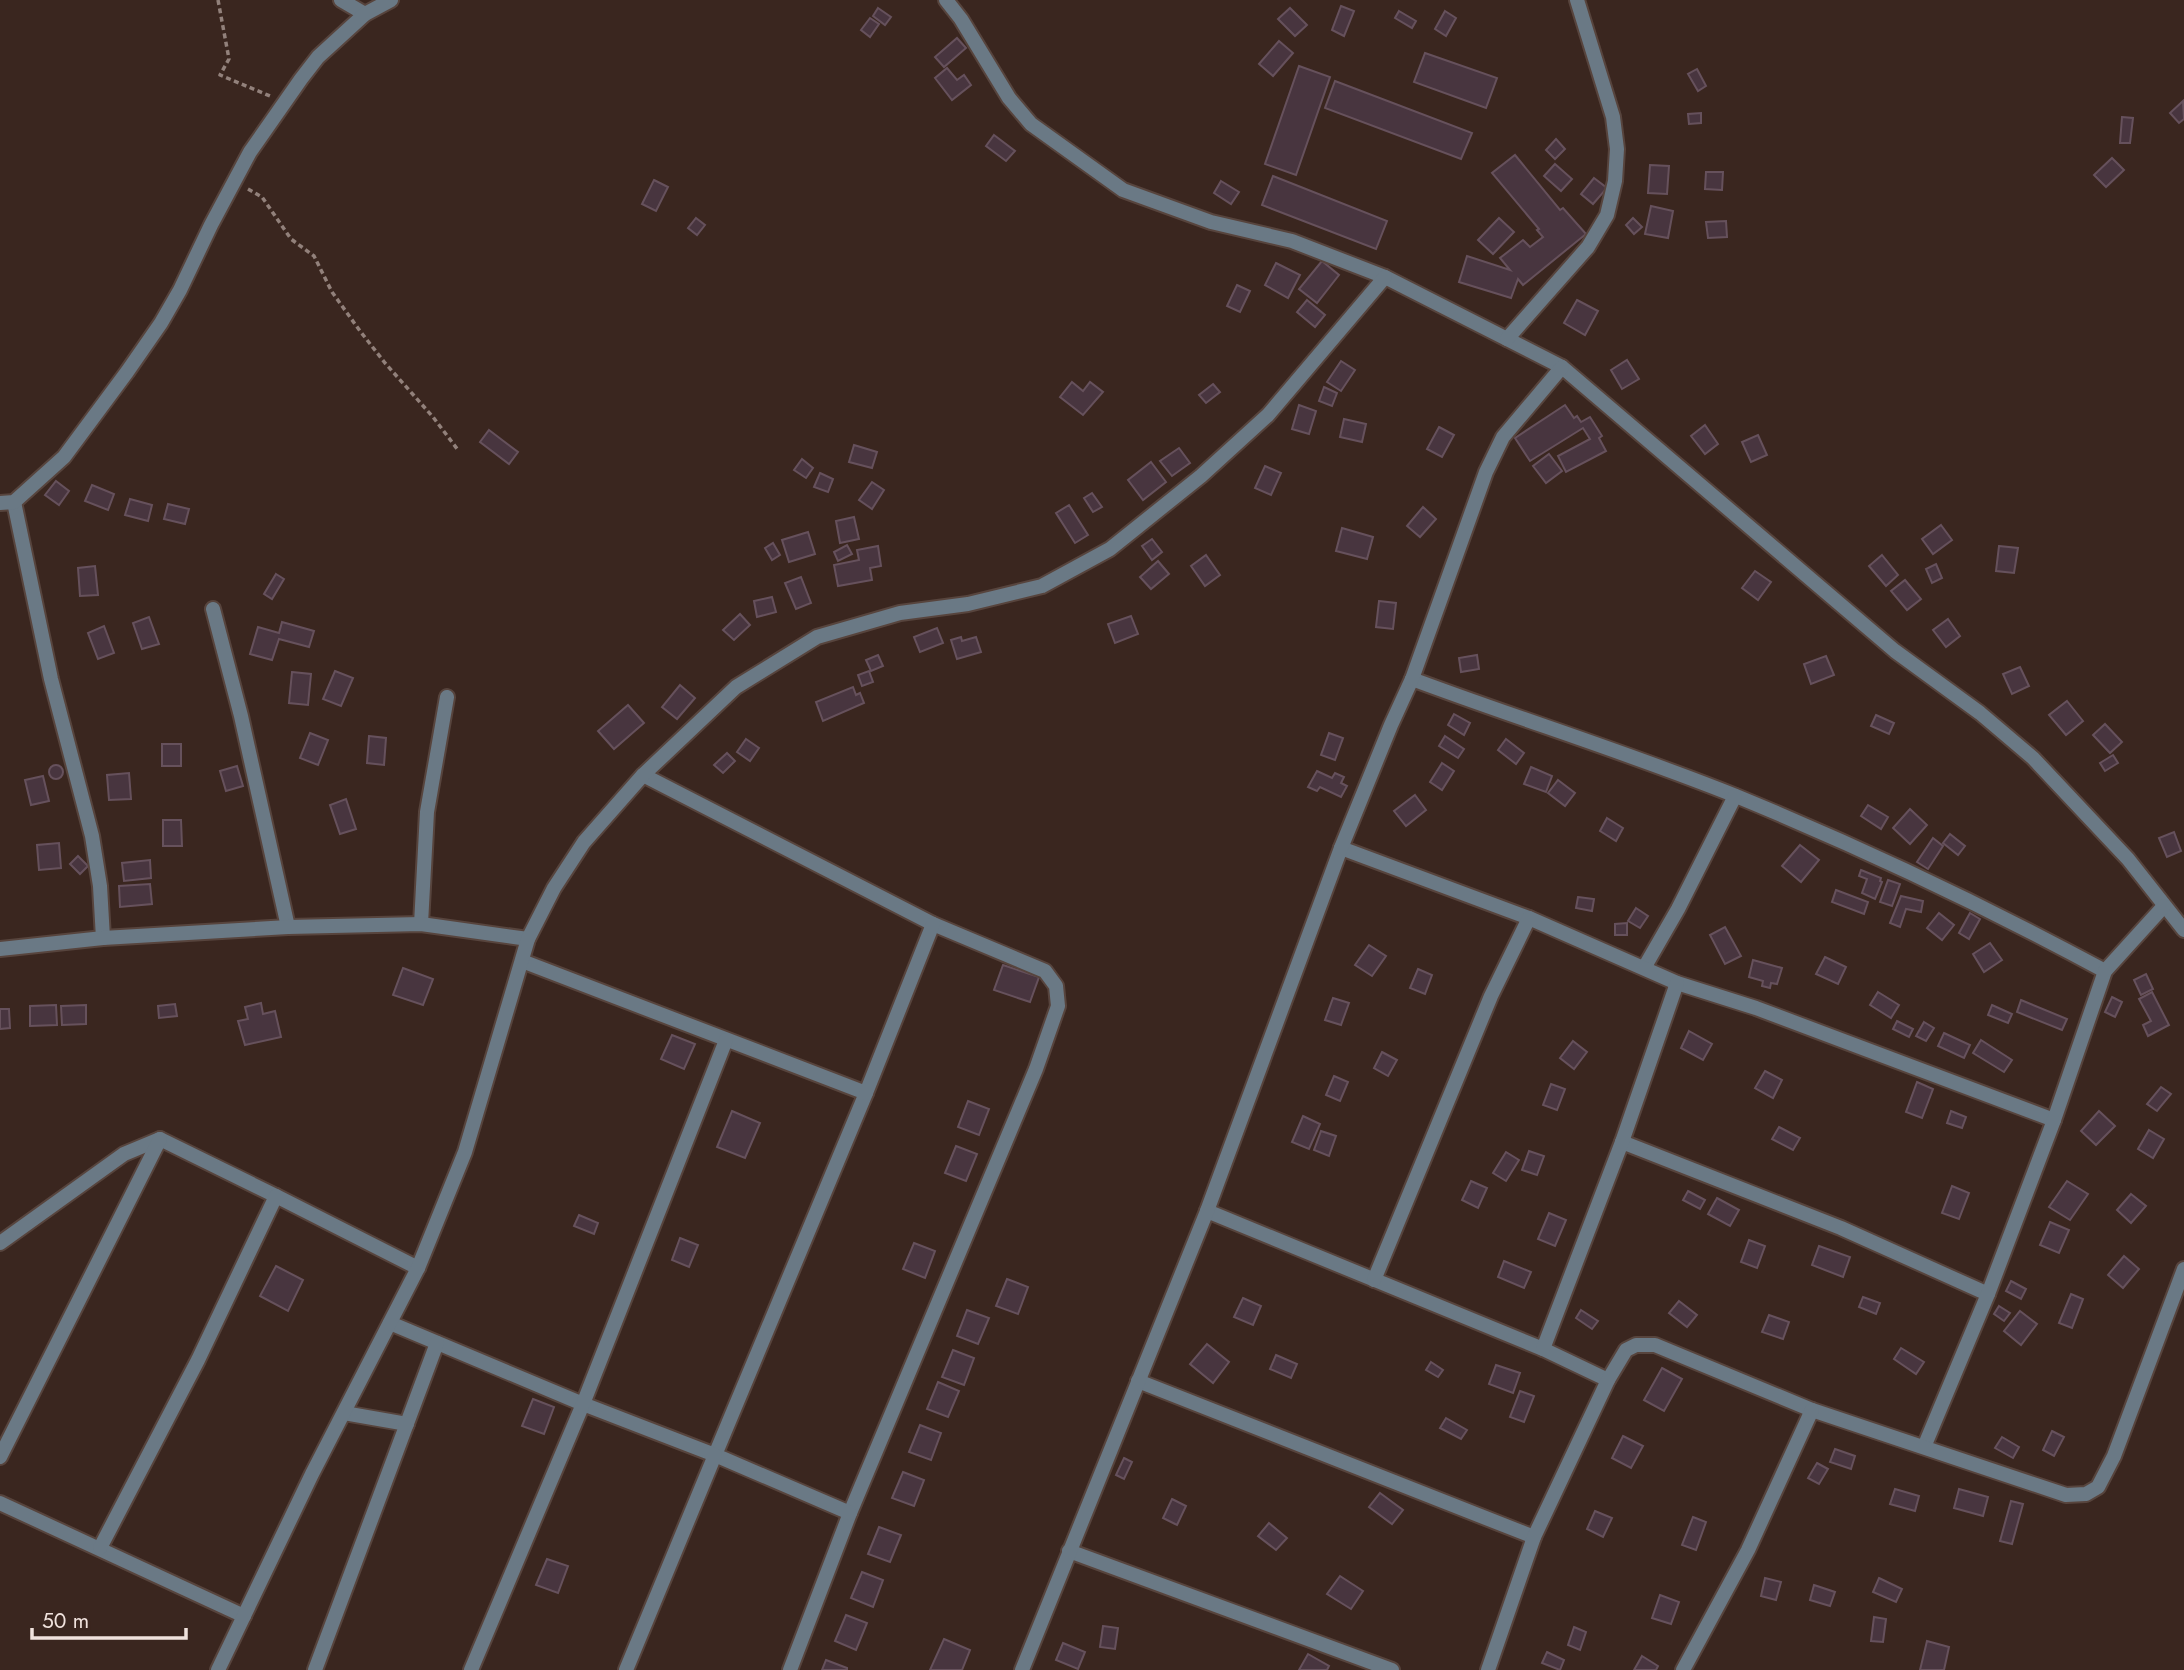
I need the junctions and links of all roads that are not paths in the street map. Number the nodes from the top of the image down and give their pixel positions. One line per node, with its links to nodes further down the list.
1 (341, 0): 5 (street)
2 (391, 0): 5 (street)
3 (946, 0): 6 (street)
4 (1577, 0): 7 (street)
5 (365, 14): 9 (street)
6 (1385, 276): 7 (street); 13 (street)
7 (1507, 339): 8 (street)
8 (1562, 367): 11 (street); 16 (street)
9 (7, 503): 22 (street)
10 (214, 609): 20 (street)
11 (1412, 679): 14 (street); 15 (street)
12 (447, 697): 18 (street)
13 (643, 775): 19 (street); 23 (street)
14 (1735, 796): 26 (street); 27 (street)
15 (1341, 848): 17 (street); 35 (street)
16 (2164, 906): 21 (street); 27 (street)
17 (1529, 918): 26 (street); 39 (street)
18 (421, 924): 20 (street); 23 (street)
19 (933, 924): 30 (street); 54 (street)
20 (288, 927): 22 (street)
21 (2184, 930)
22 (103, 938): 24 (street)
23 (528, 939): 25 (street)
24 (0, 949)
25 (522, 961): 29 (street); 37 (street)
26 (1644, 968): 28 (street)
27 (2105, 971): 31 (street)
28 (1677, 983): 31 (street); 33 (street)
29 (726, 1040): 30 (street); 46 (street)
30 (866, 1093): 51 (street)
31 (2054, 1120): 40 (street)
32 (160, 1139): 34 (street); 36 (street); 52 (street)
33 (1622, 1142): 40 (street); 43 (street)
34 (276, 1196): 37 (street); 56 (street)
35 (1206, 1211): 39 (street); 45 (street)
36 (0, 1242)
37 (418, 1268): 41 (street)
38 (2184, 1269): 50 (street)
39 (1374, 1280): 43 (street)
40 (1987, 1294): 50 (street)
41 (390, 1323): 42 (street); 48 (street)
42 (438, 1343): 46 (street); 49 (street)
43 (1543, 1349): 44 (street)
44 (1608, 1380): 47 (street); 55 (street)
45 (1138, 1381): 55 (street); 57 (street)
46 (583, 1404): 51 (street); 61 (street)
47 (1812, 1410): 50 (street); 67 (street)
48 (344, 1413): 49 (street); 58 (street)
49 (407, 1424): 60 (street)
50 (1924, 1447)
51 (715, 1455): 54 (street); 62 (street)
52 (0, 1457)
53 (0, 1503): 56 (street)
54 (850, 1513): 63 (street)
55 (1534, 1537): 66 (street)
56 (100, 1548): 58 (street)
57 (1069, 1551): 64 (street); 65 (street)
58 (244, 1616): 59 (street)
59 (223, 1668)
60 (315, 1670)
61 (471, 1670)
62 (626, 1670)
63 (790, 1670)
64 (1022, 1670)
65 (1392, 1670)
66 (1488, 1670)
67 (1683, 1670)

